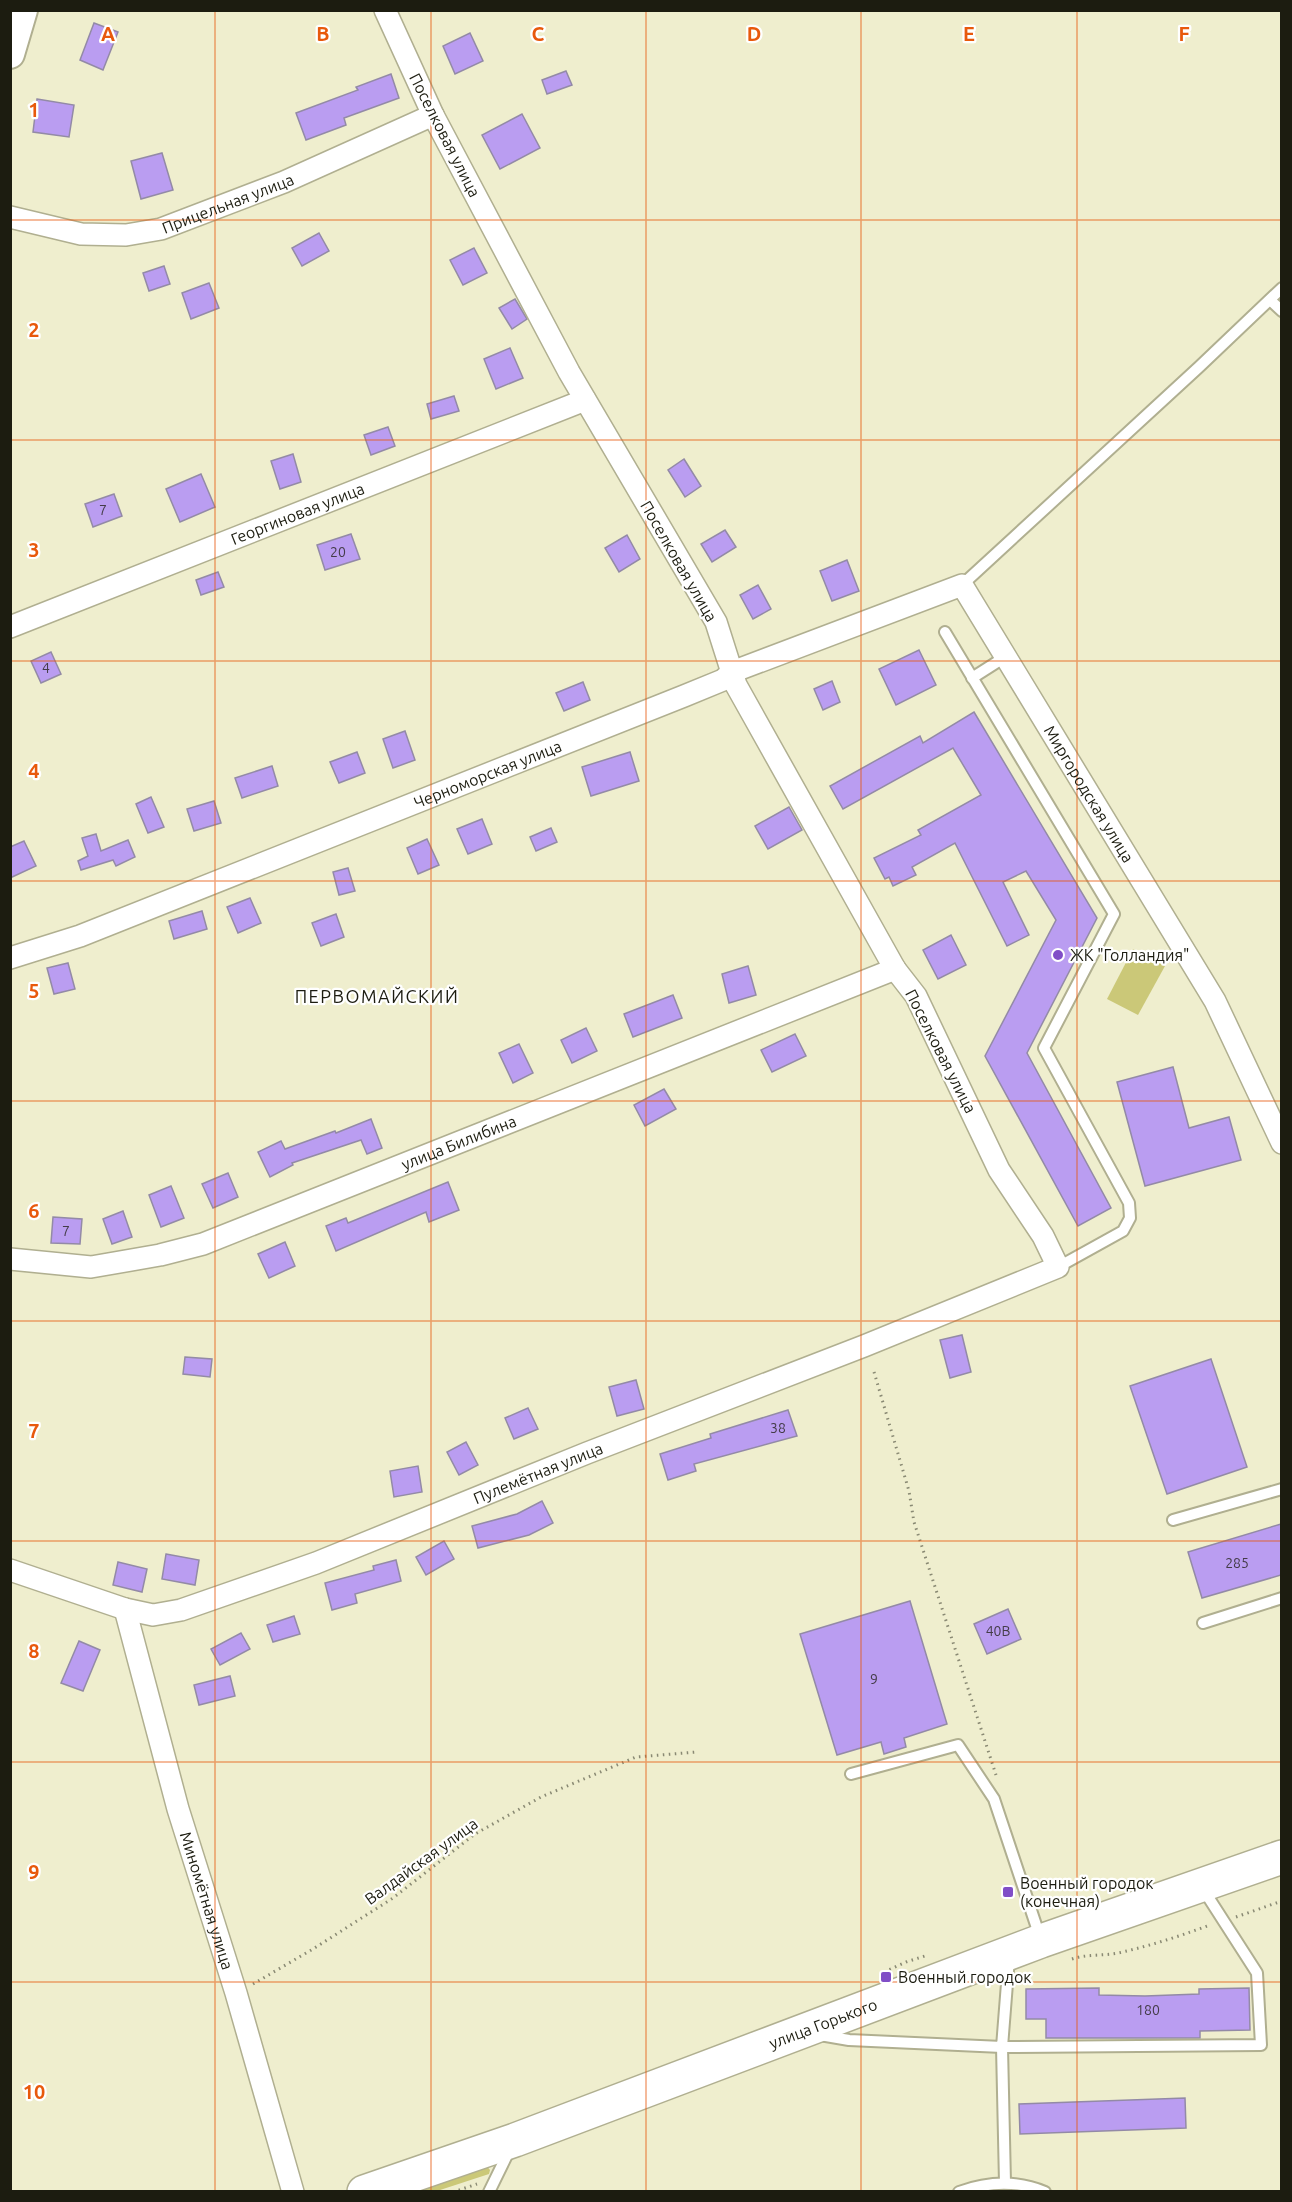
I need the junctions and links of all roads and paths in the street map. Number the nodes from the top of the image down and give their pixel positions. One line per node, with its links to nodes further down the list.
1 (23, 10): 3 (street)
2 (385, 10): 4 (street, Поселковая улица)
3 (10, 54)
4 (433, 115): 5 (street, Прицельная улица); 9 (street, Поселковая улица)
5 (10, 217)
6 (1281, 288): 7 (lane)
7 (1270, 300): 8 (lane); 10 (lane)
8 (1281, 311)
9 (585, 400): 11 (street, Георгиновая улица); 14 (street, Поселковая улица)
10 (962, 585): 13 (street, Миргородская улица); 14 (street, Черноморская улица)
11 (10, 627)
12 (945, 632): 15 (lane)
13 (1005, 657): 15 (lane); 18 (street, Миргородская улица)
14 (732, 672): 16 (street, Черноморская улица); 17 (street, Поселковая улица)
15 (972, 678): 20 (lane)
16 (10, 958)
17 (895, 969): 19 (street, улица Билибина); 20 (street, Поселковая улица)
18 (1281, 1143)
19 (10, 1259)
20 (1058, 1267): 26 (street, Пулемётная улица)
21 (874, 1372): 30 (path)
22 (1281, 1489): 23 (lane)
23 (1173, 1520)
24 (10, 1570): 26 (street, Пулемётная улица)
25 (1281, 1598): 27 (lane)
26 (125, 1609): 37 (street, Миномётная улица)
27 (1203, 1623)
28 (697, 1752): 37 (path, Валдайская улица)
29 (851, 1774): 30 (lane)
30 (994, 1799): 35 (lane)
31 (1281, 1857): 32 (main road, улица Горького)
32 (1201, 1885): 34 (lane); 35 (main road, улица Горького)
33 (1281, 1900): 34 (path)
34 (1224, 1921): 35 (path); 39 (lane)
35 (1052, 1951): 36 (main road, улица Горького)
36 (1009, 1953): 38 (main road, улица Горького); 39 (lane)
37 (236, 1994): 42 (street, Миномётная улица)
38 (799, 2032): 39 (lane); 40 (main road, улица Горького)
39 (1002, 2047): 41 (lane)
40 (515, 2140): 43 (main road, улица Горького); 44 (lane)
41 (1005, 2183): 45 (lane); 46 (lane)
42 (293, 2192)
43 (364, 2192)
44 (489, 2192)
45 (959, 2192)
46 (1045, 2192)

